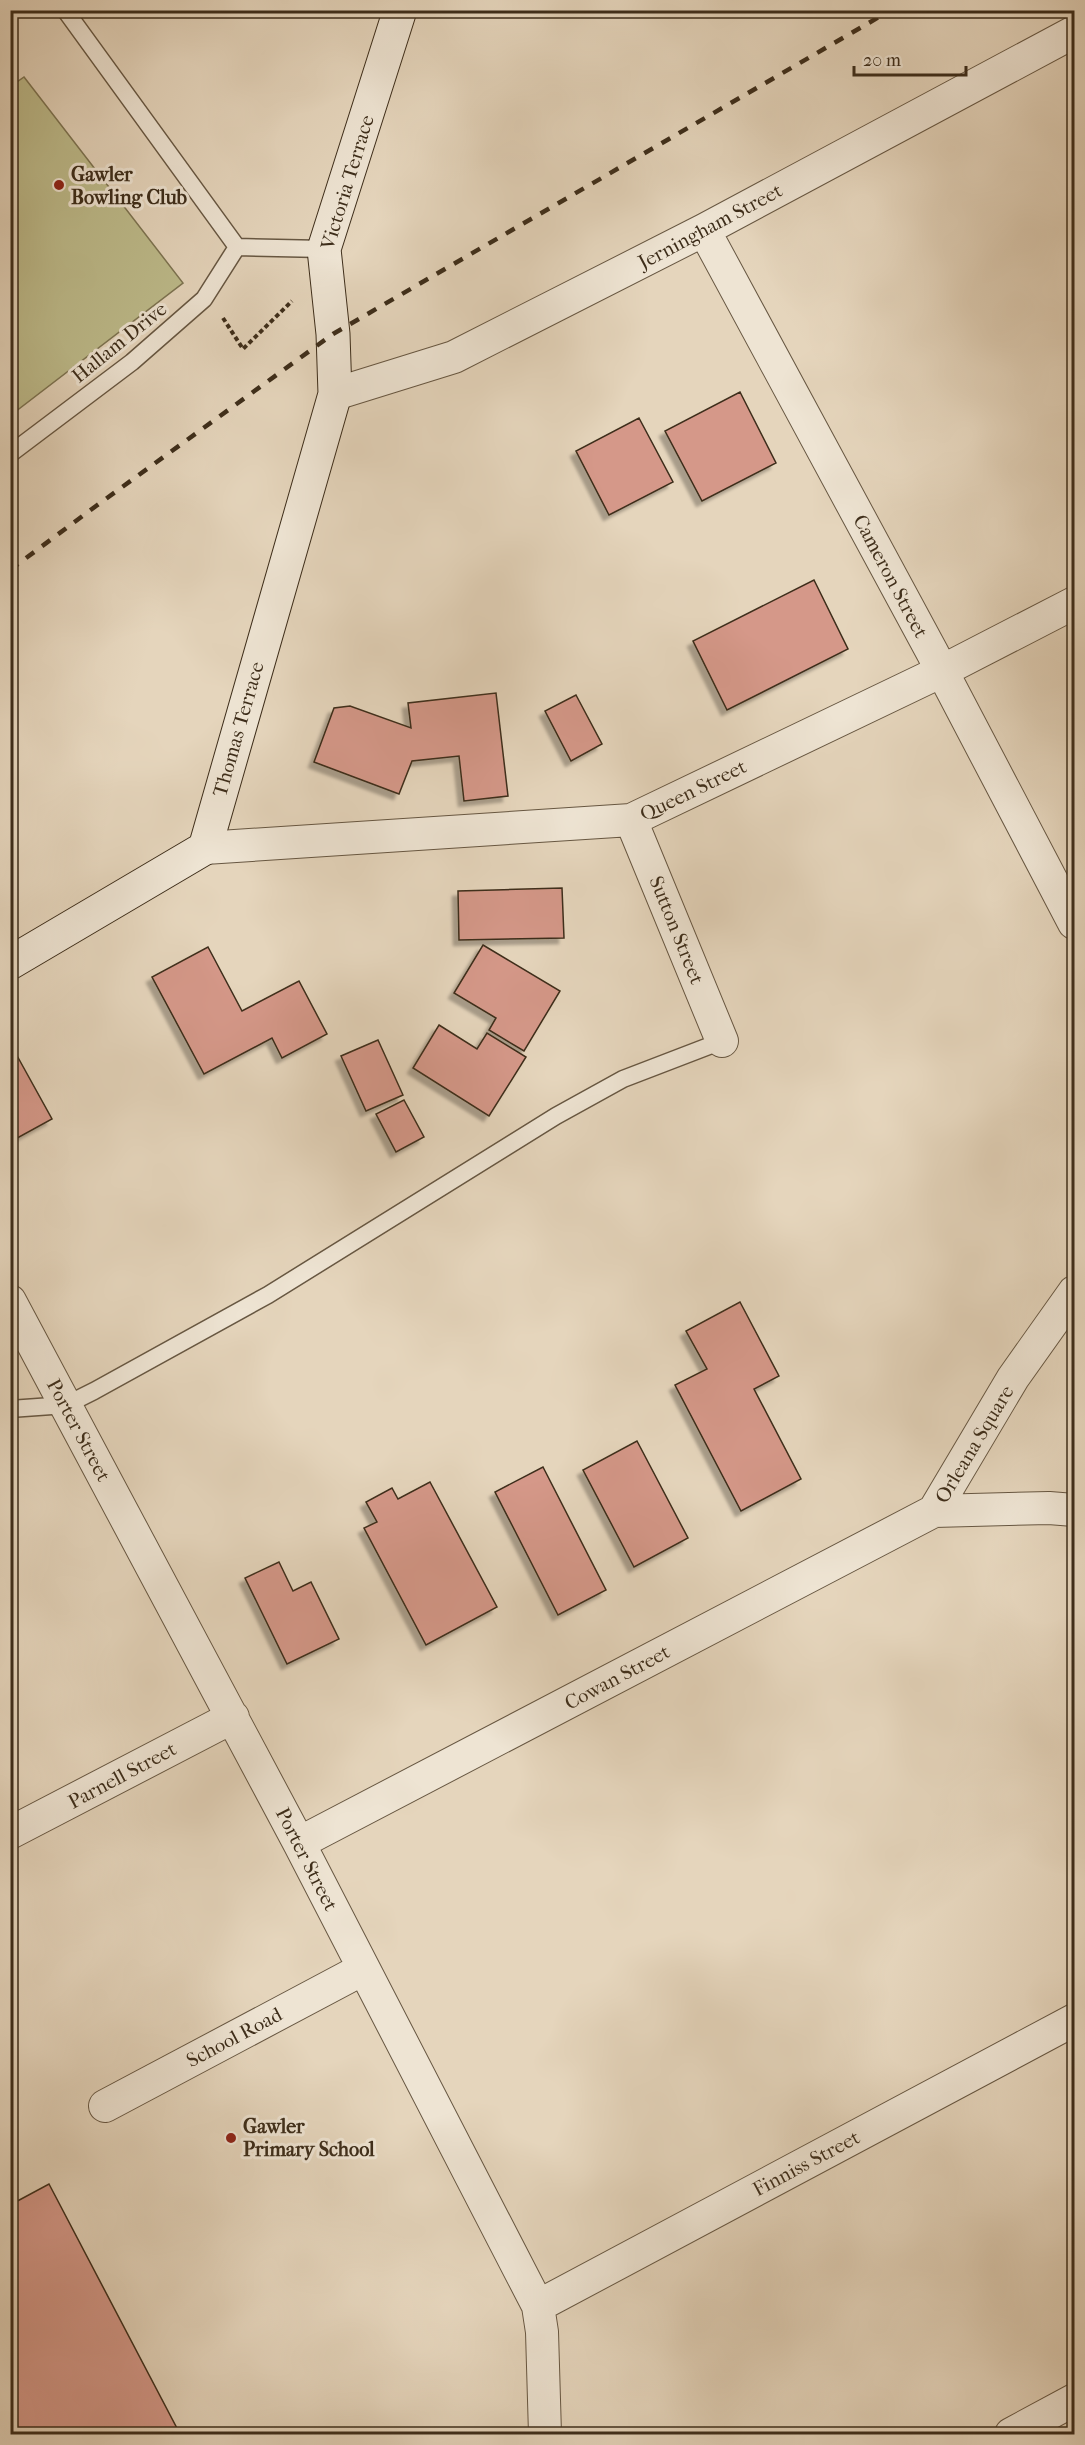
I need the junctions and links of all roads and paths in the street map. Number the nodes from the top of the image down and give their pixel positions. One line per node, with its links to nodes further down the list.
1 (65, 10): 5 (lane)
2 (400, 10): 6 (street, Victoria Terrace)
3 (1074, 32): 4 (street, Jerningham Street)
4 (704, 230): 9 (street, Jerningham Street); 12 (street, Cameron Street)
5 (237, 247): 6 (lane); 10 (lane, Hallam Drive)
6 (324, 249): 9 (street, Victoria Terrace)
7 (293, 300): 8 (path)
8 (222, 317)
9 (335, 394): 14 (street, Thomas Terrace)
10 (10, 454)
11 (1074, 603): 12 (street, Queen Street)
12 (942, 671): 13 (street, Queen Street); 15 (street, Cameron Street)
13 (631, 820): 14 (street, Queen Street); 17 (street, Sutton Street)
14 (204, 848): 16 (street)
15 (1074, 923)
16 (10, 963)
17 (722, 1041): 20 (lane)
18 (1074, 1292): 23 (street, Orleana Square)
19 (10, 1301): 20 (street, Porter Street)
20 (66, 1406): 21 (lane); 24 (street, Porter Street)
21 (10, 1409)
22 (1074, 1510): 23 (street, Orleana Square)
23 (934, 1511): 26 (street, Cowan Street)
24 (233, 1717): 25 (street, Parnell Street); 26 (street, Porter Street)
25 (10, 1833)
26 (299, 1843): 27 (street, Porter Street)
27 (363, 1969): 29 (street, School Road); 30 (street, Porter Street)
28 (1074, 2020): 30 (street, Finniss Street)
29 (105, 2106)
30 (538, 2306): 32 (street, Porter Street)
31 (1074, 2400): 33 (street)
32 (545, 2434)
33 (1011, 2434)

